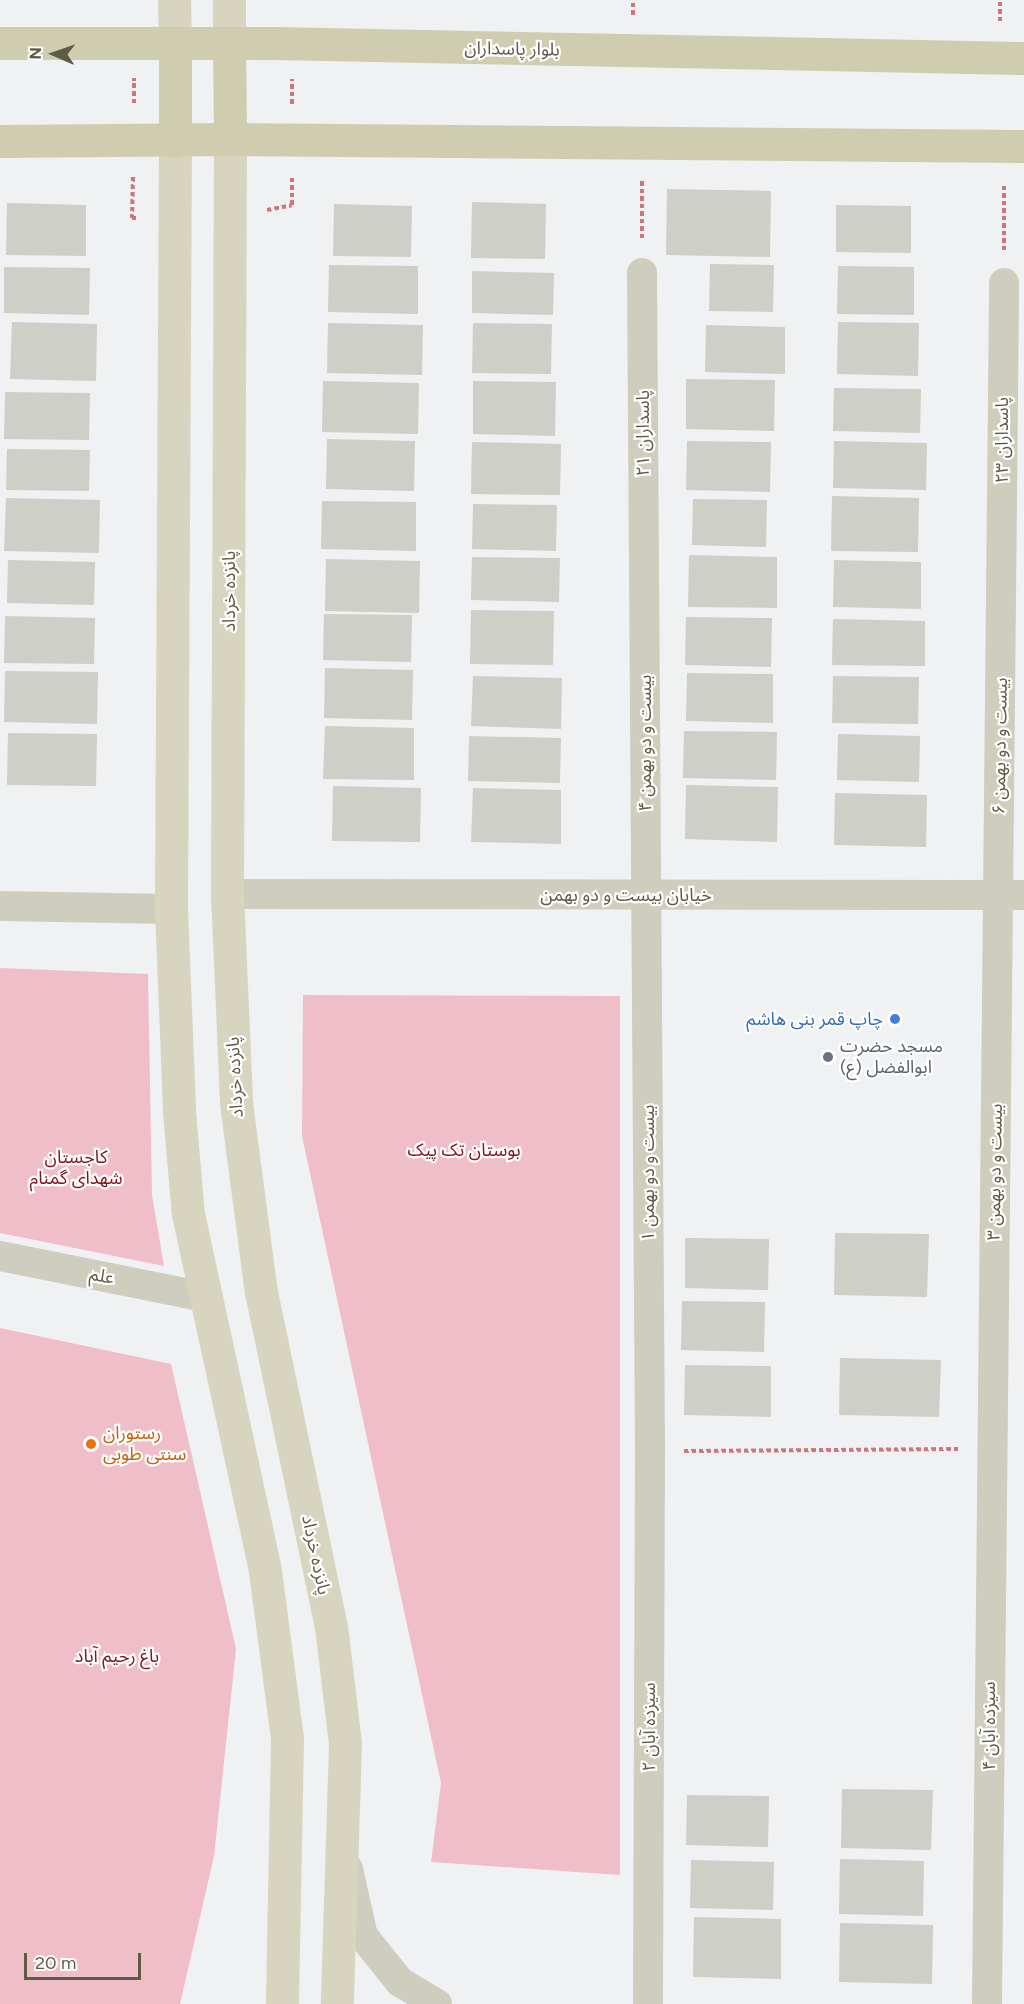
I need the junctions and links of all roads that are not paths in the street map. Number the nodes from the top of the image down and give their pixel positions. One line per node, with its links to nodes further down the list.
1 (174, 0): 5 (main road)
2 (229, 0): 4 (main road)
3 (0, 43): 5 (main road, بلوار پاسداران)
4 (229, 43): 5 (main road, بلوار پاسداران); 6 (main road, بلوار پاسداران); 7 (main road)
5 (175, 44): 9 (main road)
6 (1024, 58)
7 (230, 139): 9 (main road); 10 (main road); 15 (main road, پانزده خرداد)
8 (0, 141): 9 (main road)
9 (175, 141): 19 (main road)
10 (1014, 146)
11 (642, 273): 13 (street, پاسداران ۲۱)
12 (1004, 283): 14 (street, پاسداران ۲۳)
13 (644, 592): 16 (street, بیست و دو بهمن ۴)
14 (1001, 596): 17 (street, بیست و دو بهمن ۶)
15 (227, 894): 16 (street, خیابان بیست و دو بهمن); 24 (main road, پانزده خرداد)
16 (646, 895): 17 (street, خیابان بیست و دو بهمن); 23 (street, بیست و دو بهمن ۱)
17 (1011, 895): 22 (street, بیست و دو بهمن ۳)
18 (0, 906): 19 (street)
19 (171, 909): 21 (main road)
20 (0, 1256): 21 (street, علم)
21 (205, 1297): 25 (main road)
22 (991, 1448): 29 (street, سیزده آبان ۴)
23 (650, 1451): 28 (street, سیزده آبان ۲)
24 (344, 1853): 26 (main road, پانزده خرداد); 27 (street)
25 (282, 2004)
26 (337, 2004)
27 (437, 2004)
28 (648, 2004)
29 (987, 2004)

